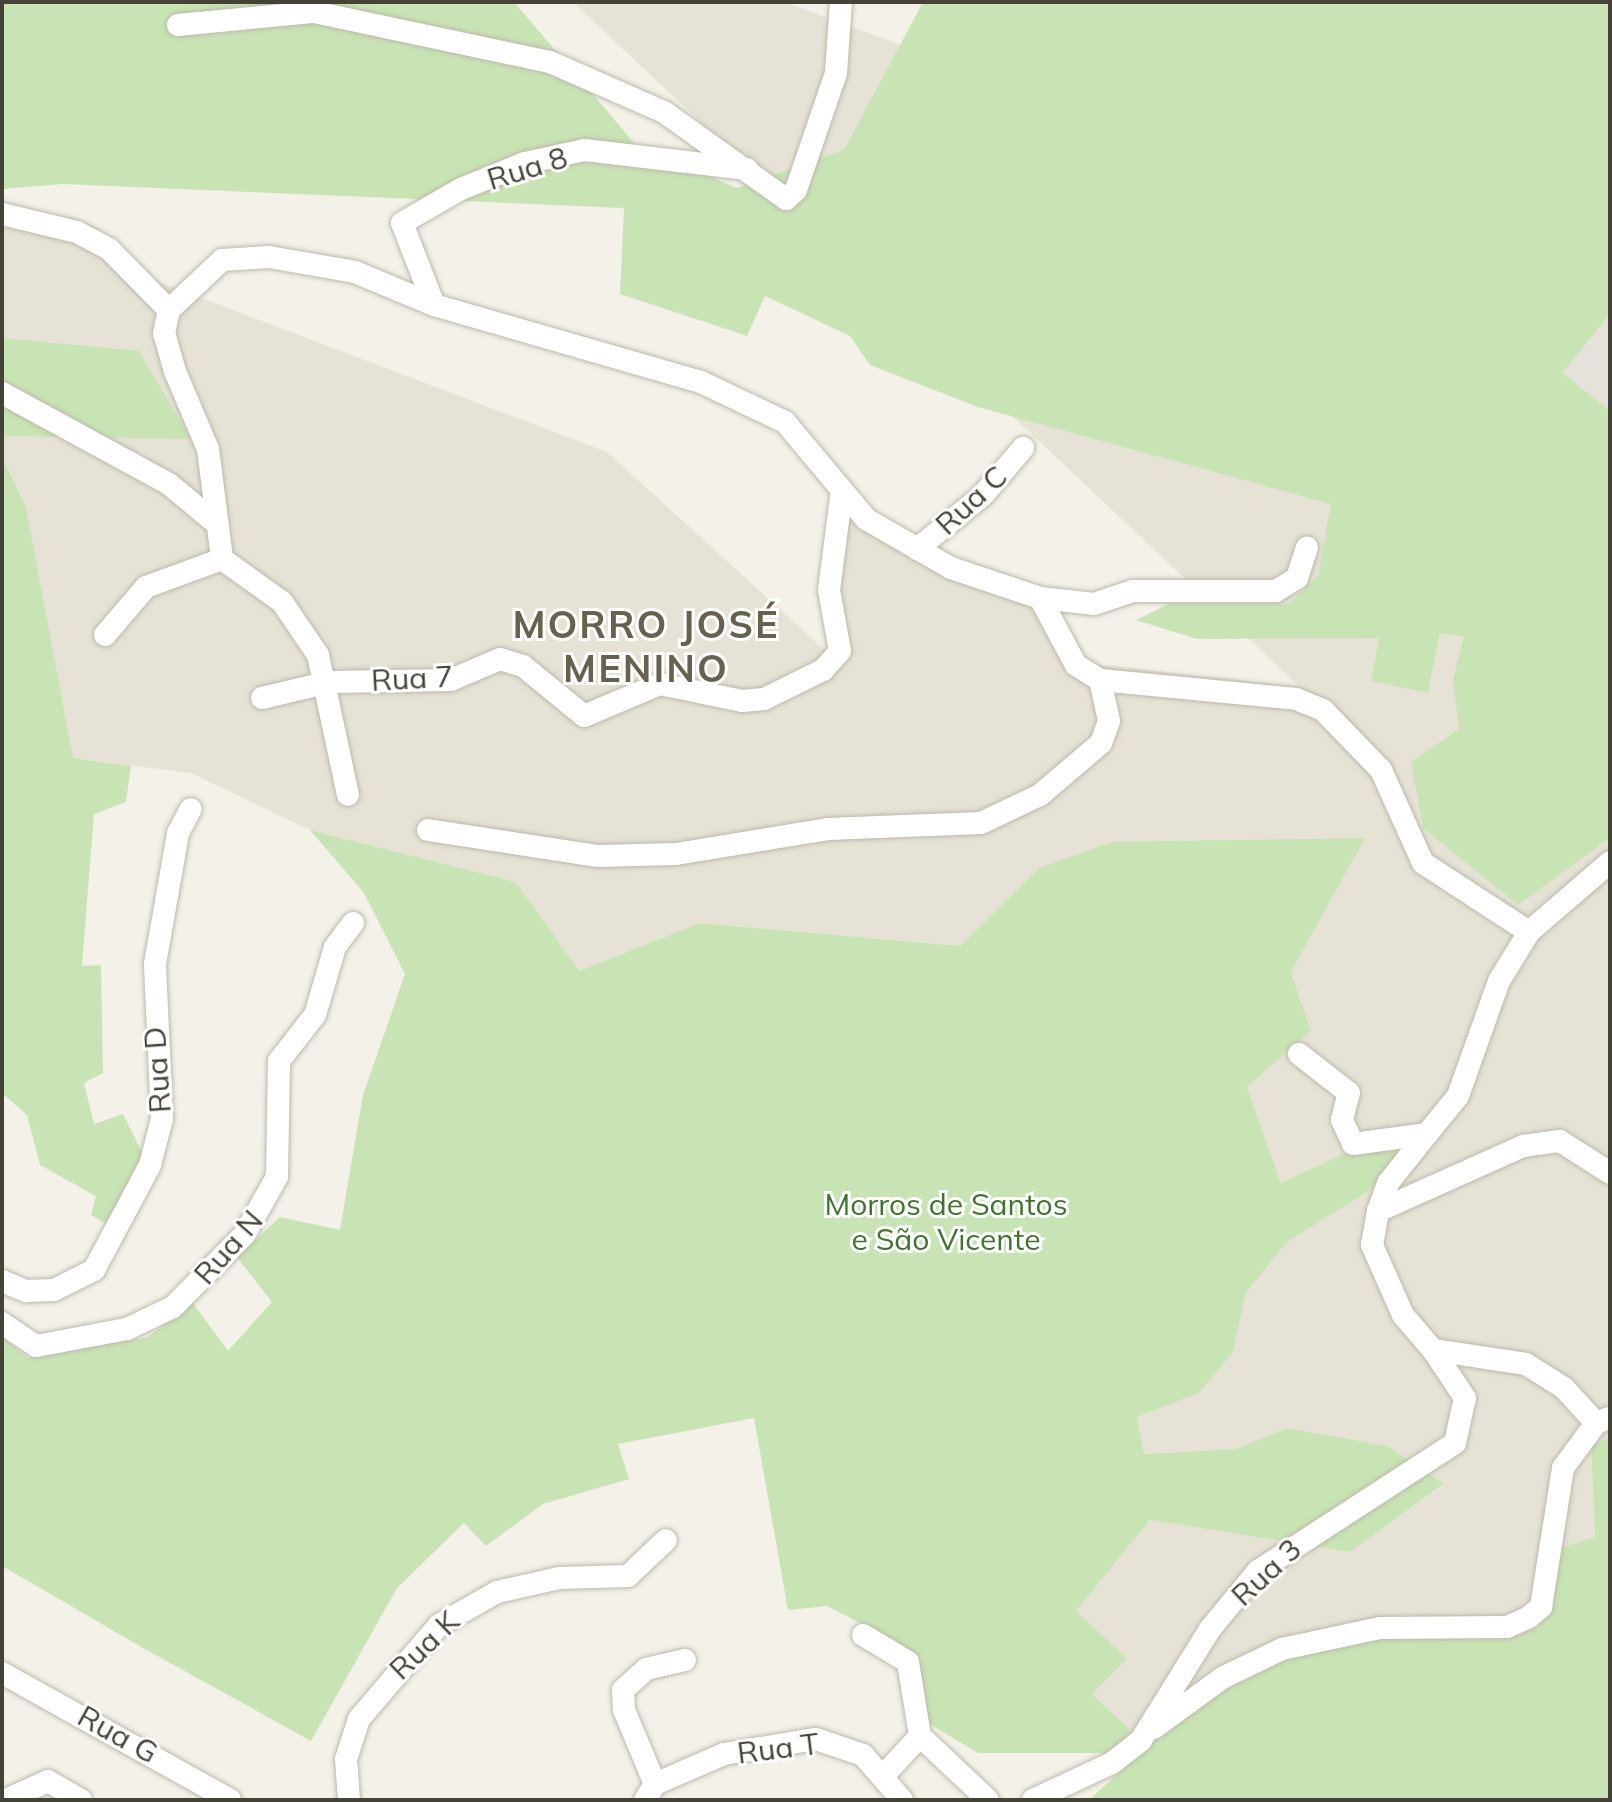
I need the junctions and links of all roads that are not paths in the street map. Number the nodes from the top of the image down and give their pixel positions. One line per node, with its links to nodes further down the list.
1 (841, 2): 3 (street)
2 (178, 25): 3 (street)
3 (749, 169): 5 (street, Rua 8)
4 (2, 214): 6 (street)
5 (434, 305): 6 (street); 9 (street)
6 (169, 310): 10 (street)
7 (2, 393): 10 (street)
8 (1023, 448): 12 (street, Rua C)
9 (841, 498): 12 (street); 17 (street, Rua 7)
10 (211, 519): 13 (street)
11 (1307, 548): 14 (street)
12 (917, 549): 14 (street)
13 (222, 559): 15 (street); 17 (street)
14 (1040, 598): 16 (street)
15 (105, 635)
16 (1100, 680): 21 (street); 24 (street)
17 (329, 682): 18 (street, Rua 7); 19 (street)
18 (262, 698)
19 (348, 795)
20 (191, 809): 29 (street, Rua D)
21 (428, 830)
22 (1610, 862): 24 (street, Rua 3)
23 (353, 923): 30 (street, Rua N)
24 (1529, 932): 26 (street, Rua 3)
25 (1299, 1054): 26 (street)
26 (1427, 1134): 28 (street, Rua 3)
27 (1610, 1173): 28 (street)
28 (1378, 1211): 31 (street, Rua 3)
29 (2, 1281)
30 (2, 1323)
31 (1433, 1350): 32 (street); 38 (street, Rua 3)
32 (1603, 1421): 38 (street)
33 (666, 1540): 44 (street, Rua K)
34 (863, 1635): 37 (street)
35 (685, 1660): 40 (street)
36 (2, 1673): 43 (street, Rua G)
37 (920, 1736): 39 (street); 46 (street)
38 (1141, 1740): 47 (street, Rua 3)
39 (884, 1775): 40 (street, Rua T); 45 (street, Rua T)
40 (650, 1792)
41 (6, 1800): 42 (street)
42 (81, 1800)
43 (230, 1800)
44 (349, 1800)
45 (902, 1800)
46 (988, 1800)
47 (1033, 1800)

